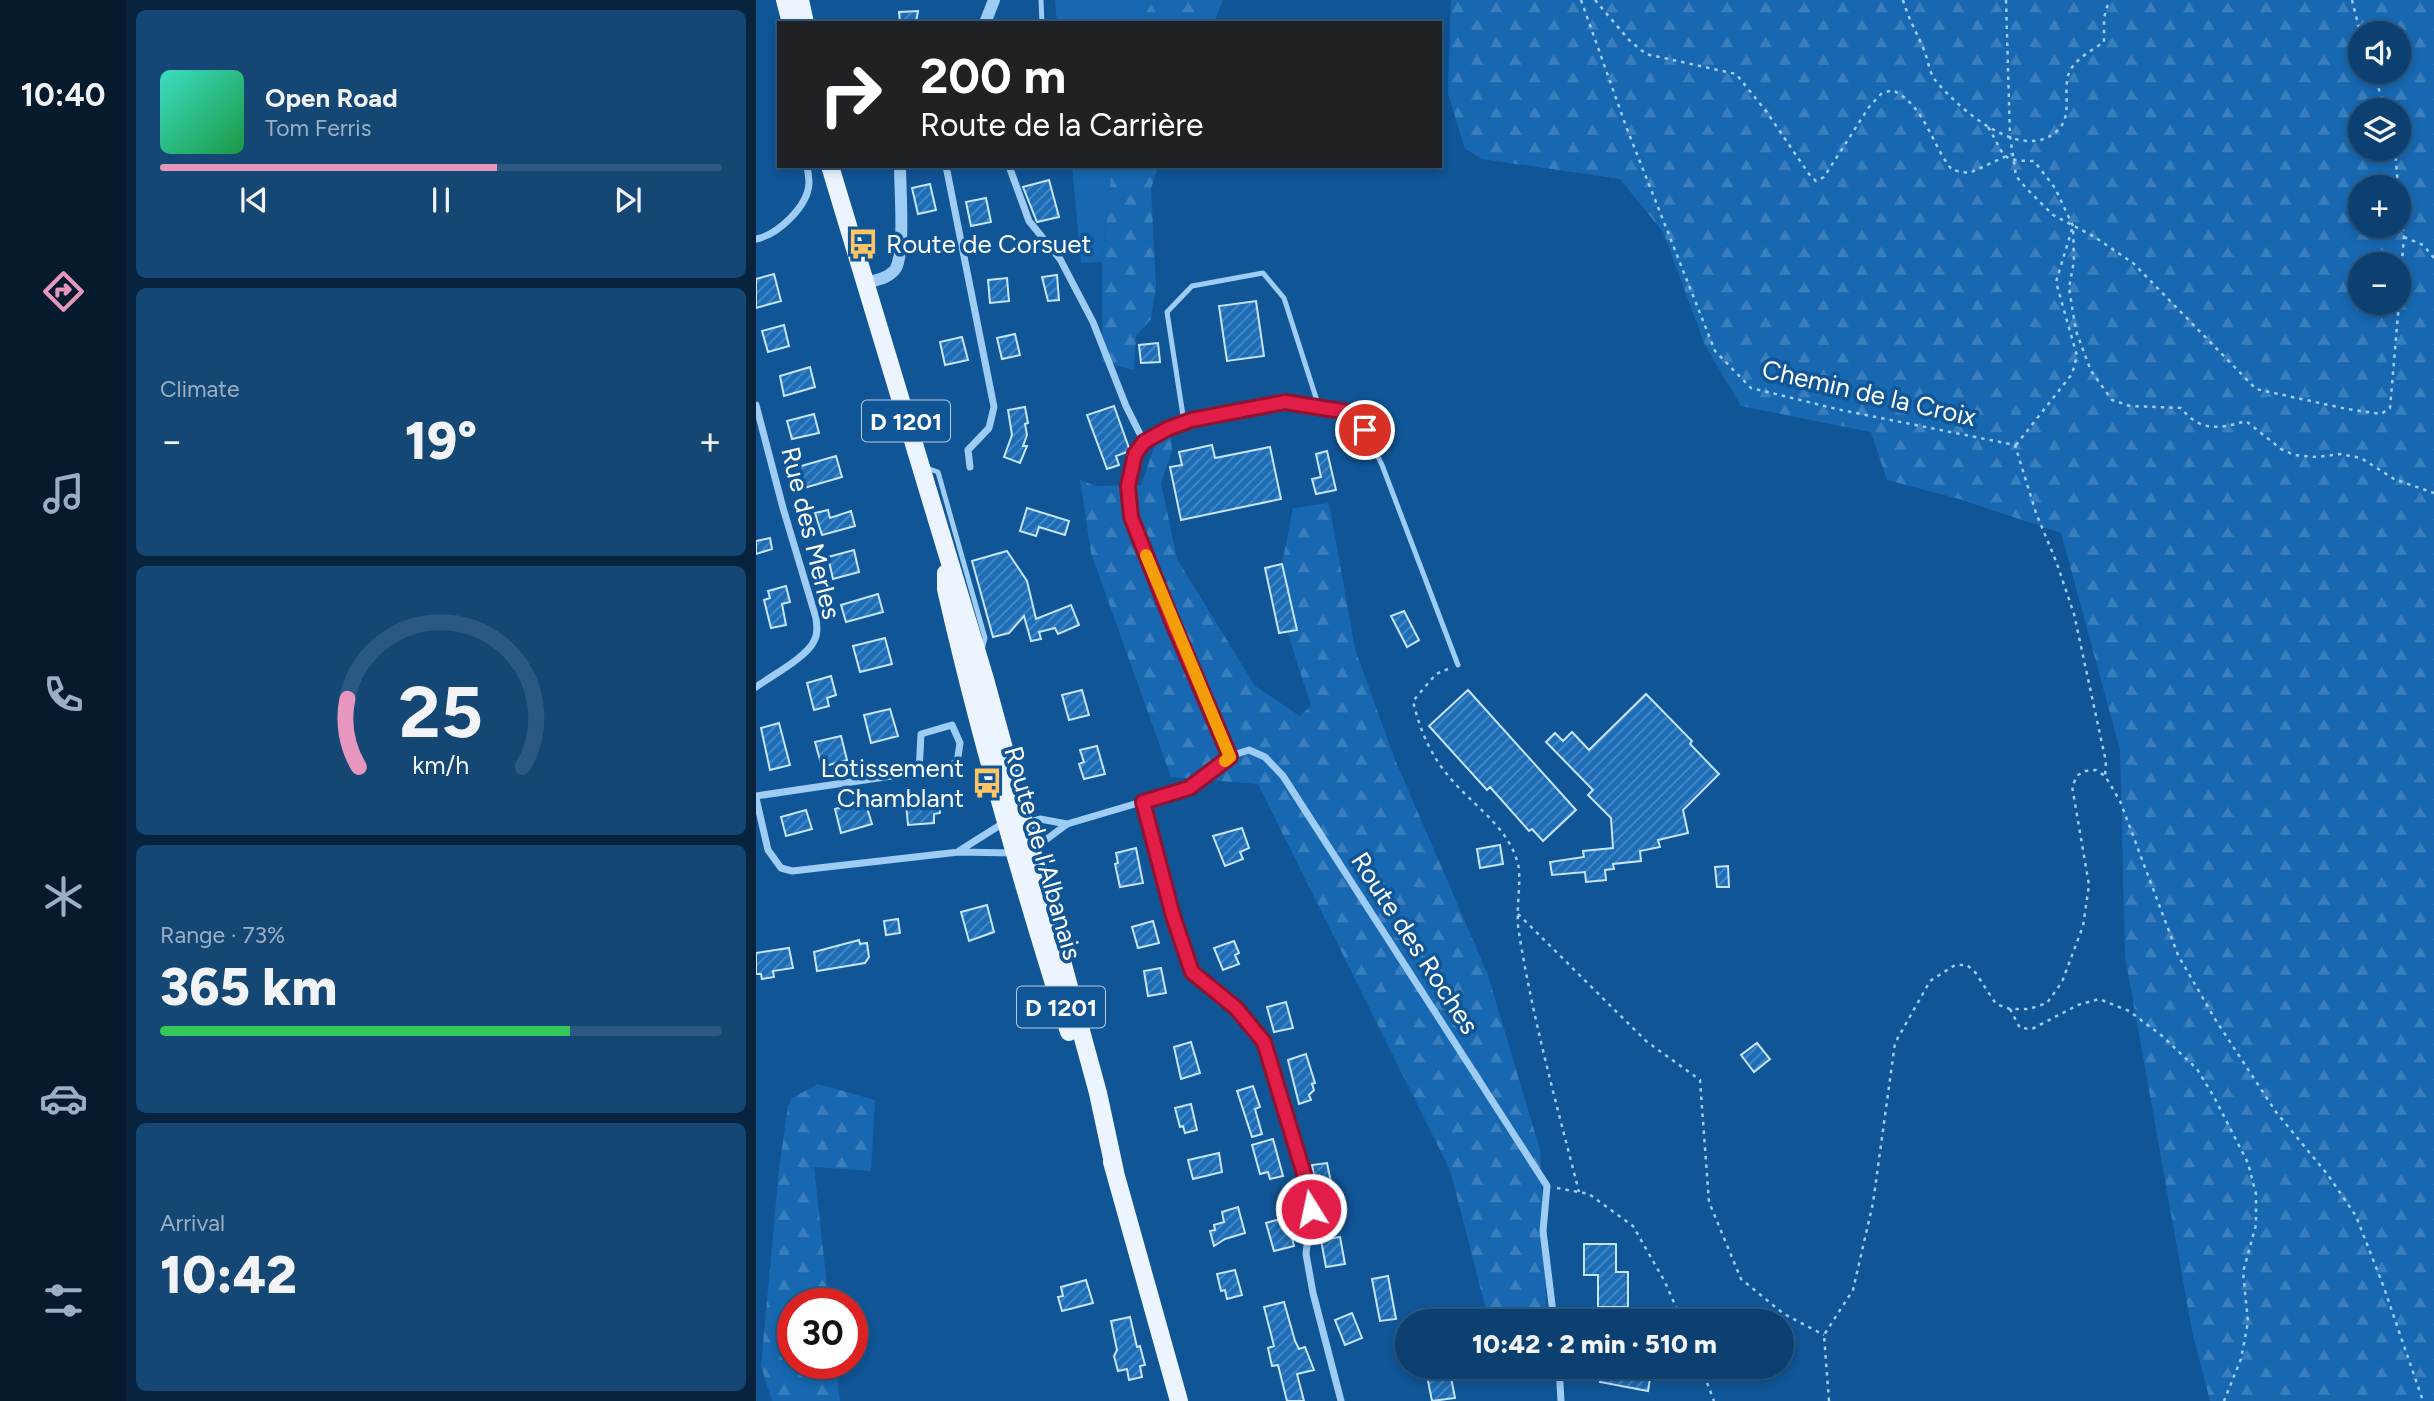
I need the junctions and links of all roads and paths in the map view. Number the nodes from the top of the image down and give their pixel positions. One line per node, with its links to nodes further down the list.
1 (785, 0): 11 (main road)
2 (800, 0): 12 (main road)
3 (994, 0): 13 (street)
4 (1041, 0): 14 (lane)
5 (1581, 0): 38 (path, Chemin de la Croix)
6 (1595, 0): 19 (path)
7 (1903, 0): 16 (path)
8 (2006, 0): 17 (path)
9 (2109, 0): 17 (path)
10 (2352, 0): 15 (path)
11 (790, 21)
12 (805, 21)
13 (986, 21)
14 (1042, 21)
15 (2357, 21)
16 (1988, 127): 17 (path); 19 (path)
17 (2010, 135): 18 (path)
18 (2012, 153): 19 (path); 20 (path)
19 (2005, 158): 20 (path)
20 (2014, 161): 27 (path); 27 (path)
21 (807, 168): 30 (street)
22 (831, 168): 28 (main road, Route de l'Albanais / D 1201)
23 (842, 168): 28 (main road, Route de l'Albanais / D 1201)
24 (900, 168): 32 (street)
25 (946, 168): 40 (street)
26 (1010, 168): 37 (street)
27 (2073, 226): 33 (path); 38 (path); 41 (path)
28 (851, 232): 32 (main road, Route de l'Albanais / D 1201)
29 (2406, 238): 31 (path)
30 (756, 239)
31 (2434, 258)
32 (866, 283): 39 (main road, Route de l'Albanais / D 1201)
33 (2398, 315)
34 (756, 405): 45 (street, Rue des Merles)
35 (1318, 407): 36 (lane); 36 (lane); 44 (lane)
36 (1184, 422): 37 (lane)
37 (1144, 442): 47 (lane)
38 (2015, 445): 49 (path)
39 (919, 465): 42 (main road, Route de l'Albanais / D 1201); 43 (lane)
40 (970, 467)
41 (2434, 493)
42 (946, 558): 43 (main road, Route de l'Albanais / D 1201); 46 (main road, Route de l'Albanais / D 1201)
43 (979, 660): 54 (main road, Route de l'Albanais / D 1201)
44 (1458, 664): 56 (path)
45 (756, 687)
46 (984, 746): 52 (main road, Route de l'Albanais / D 1201); 54 (street)
47 (1230, 757): 51 (street); 59 (street, Route des Roches)
48 (919, 772): 48 (street); 50 (street)
49 (2105, 776): 57 (path); 72 (path)
50 (756, 797): 55 (street)
51 (1143, 802): 53 (street); 67 (street)
52 (1005, 822): 54 (main road, Route de l'Albanais / D 1201); 55 (street)
53 (1067, 824): 54 (street); 54 (street)
54 (1019, 839): 55 (street); 58 (main road, Route de l'Albanais / D 1201); 58 (main road)
55 (959, 852)
56 (1517, 913): 60 (path); 63 (path)
57 (2010, 1009): 63 (path); 71 (path)
58 (1115, 1172): 66 (main road, Route de l'Albanais / D 1201)
59 (1547, 1186): 60 (path); 61 (street)
60 (1579, 1192): 62 (path)
61 (1553, 1309)
62 (1677, 1309)
63 (1824, 1335): 70 (path)
64 (1560, 1379): 68 (street)
65 (1706, 1379): 69 (path)
66 (1179, 1401)
67 (1341, 1401)
68 (1562, 1401)
69 (1714, 1401)
70 (1829, 1401)
71 (2224, 1401)
72 (2423, 1401)

